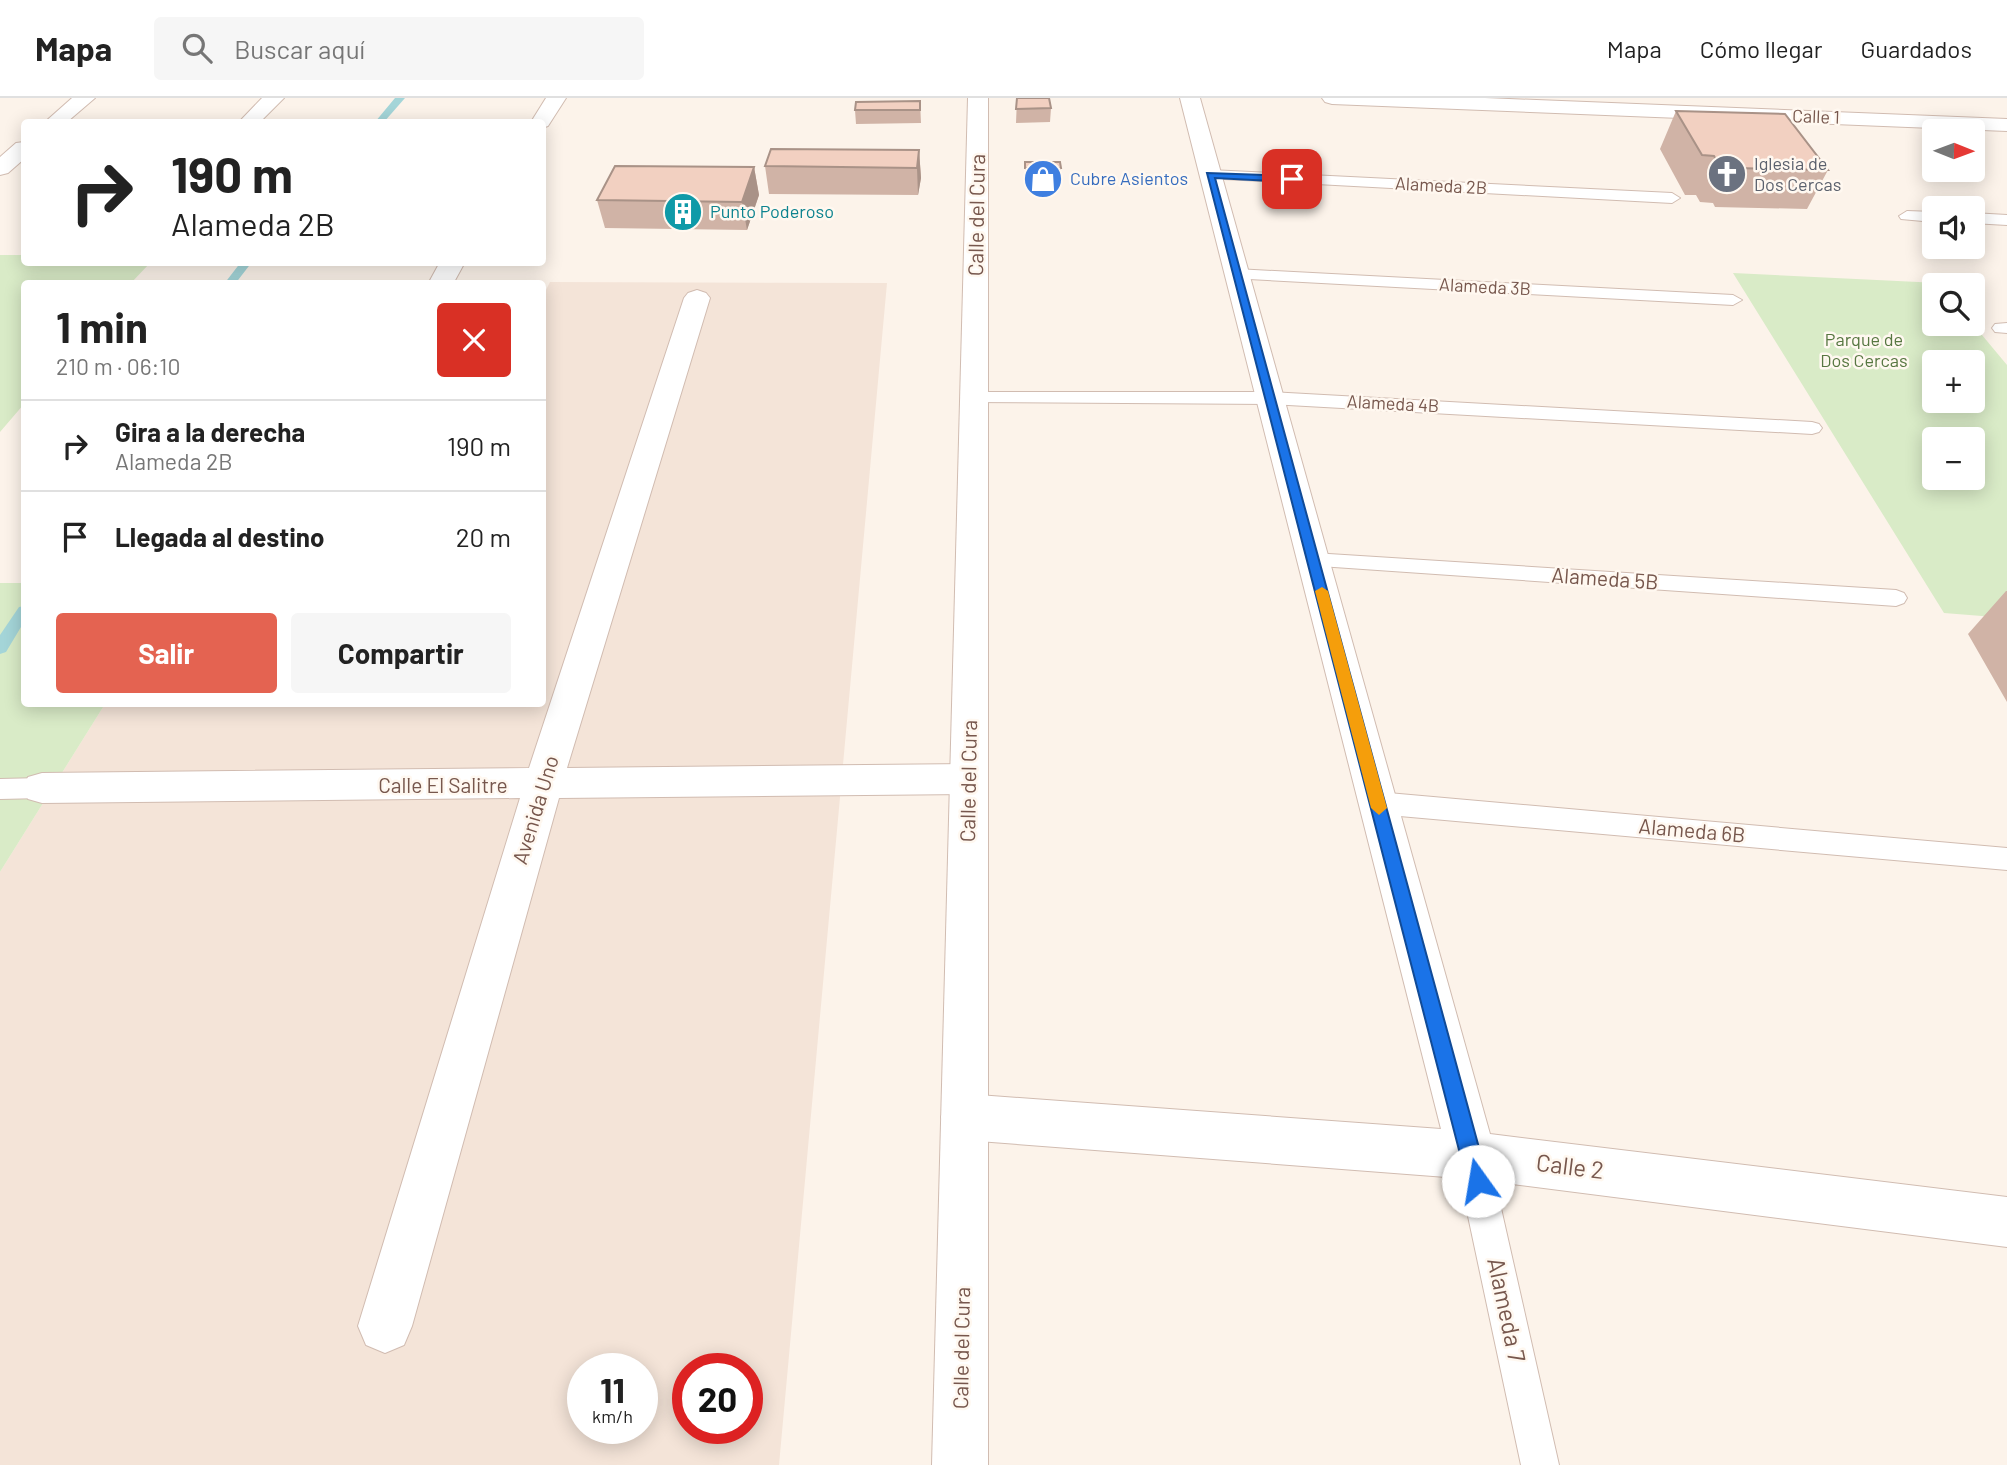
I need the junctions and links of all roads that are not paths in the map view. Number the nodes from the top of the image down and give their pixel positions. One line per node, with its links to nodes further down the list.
1 (85, 98): 7 (street)
2 (274, 98): 8 (street)
3 (556, 98): 9 (street)
4 (978, 98): 22 (street, Calle del Cura)
5 (1189, 98): 13 (street)
6 (1332, 98): 10 (street, Calle 1)
7 (59, 119)
8 (252, 119)
9 (543, 119)
10 (2007, 125)
11 (21, 150): 12 (street)
12 (0, 168)
13 (1210, 175): 14 (lane, Alameda 2B); 19 (street)
14 (1672, 198)
15 (1907, 216): 16 (lane)
16 (1922, 217)
17 (1985, 219): 18 (lane)
18 (2007, 220)
19 (1236, 274): 21 (lane, Alameda 3B); 23 (street)
20 (697, 298): 28 (street, Avenida Uno)
21 (1733, 300)
22 (974, 398): 23 (lane, Alameda 4B); 27 (street, Calle del Cura)
23 (1270, 398): 24 (lane, Alameda 4B); 25 (street)
24 (1812, 428)
25 (1313, 560): 26 (lane, Alameda 5B); 31 (street)
26 (1896, 598)
27 (969, 779): 28 (street, Calle El Salitre); 33 (street, Calle del Cura)
28 (542, 785): 29 (street, Calle El Salitre); 36 (street, Avenida Uno)
29 (42, 788): 30 (lane)
30 (0, 789)
31 (1377, 803): 32 (lane, Alameda 6B); 34 (street)
32 (2007, 859)
33 (965, 1116): 34 (street, Calle 2); 37 (street, Calle del Cura)
34 (1472, 1155): 35 (street, Calle 2); 38 (lane, Alameda 7)
35 (2005, 1227)
36 (385, 1326)
37 (960, 1465)
38 (1540, 1465)

